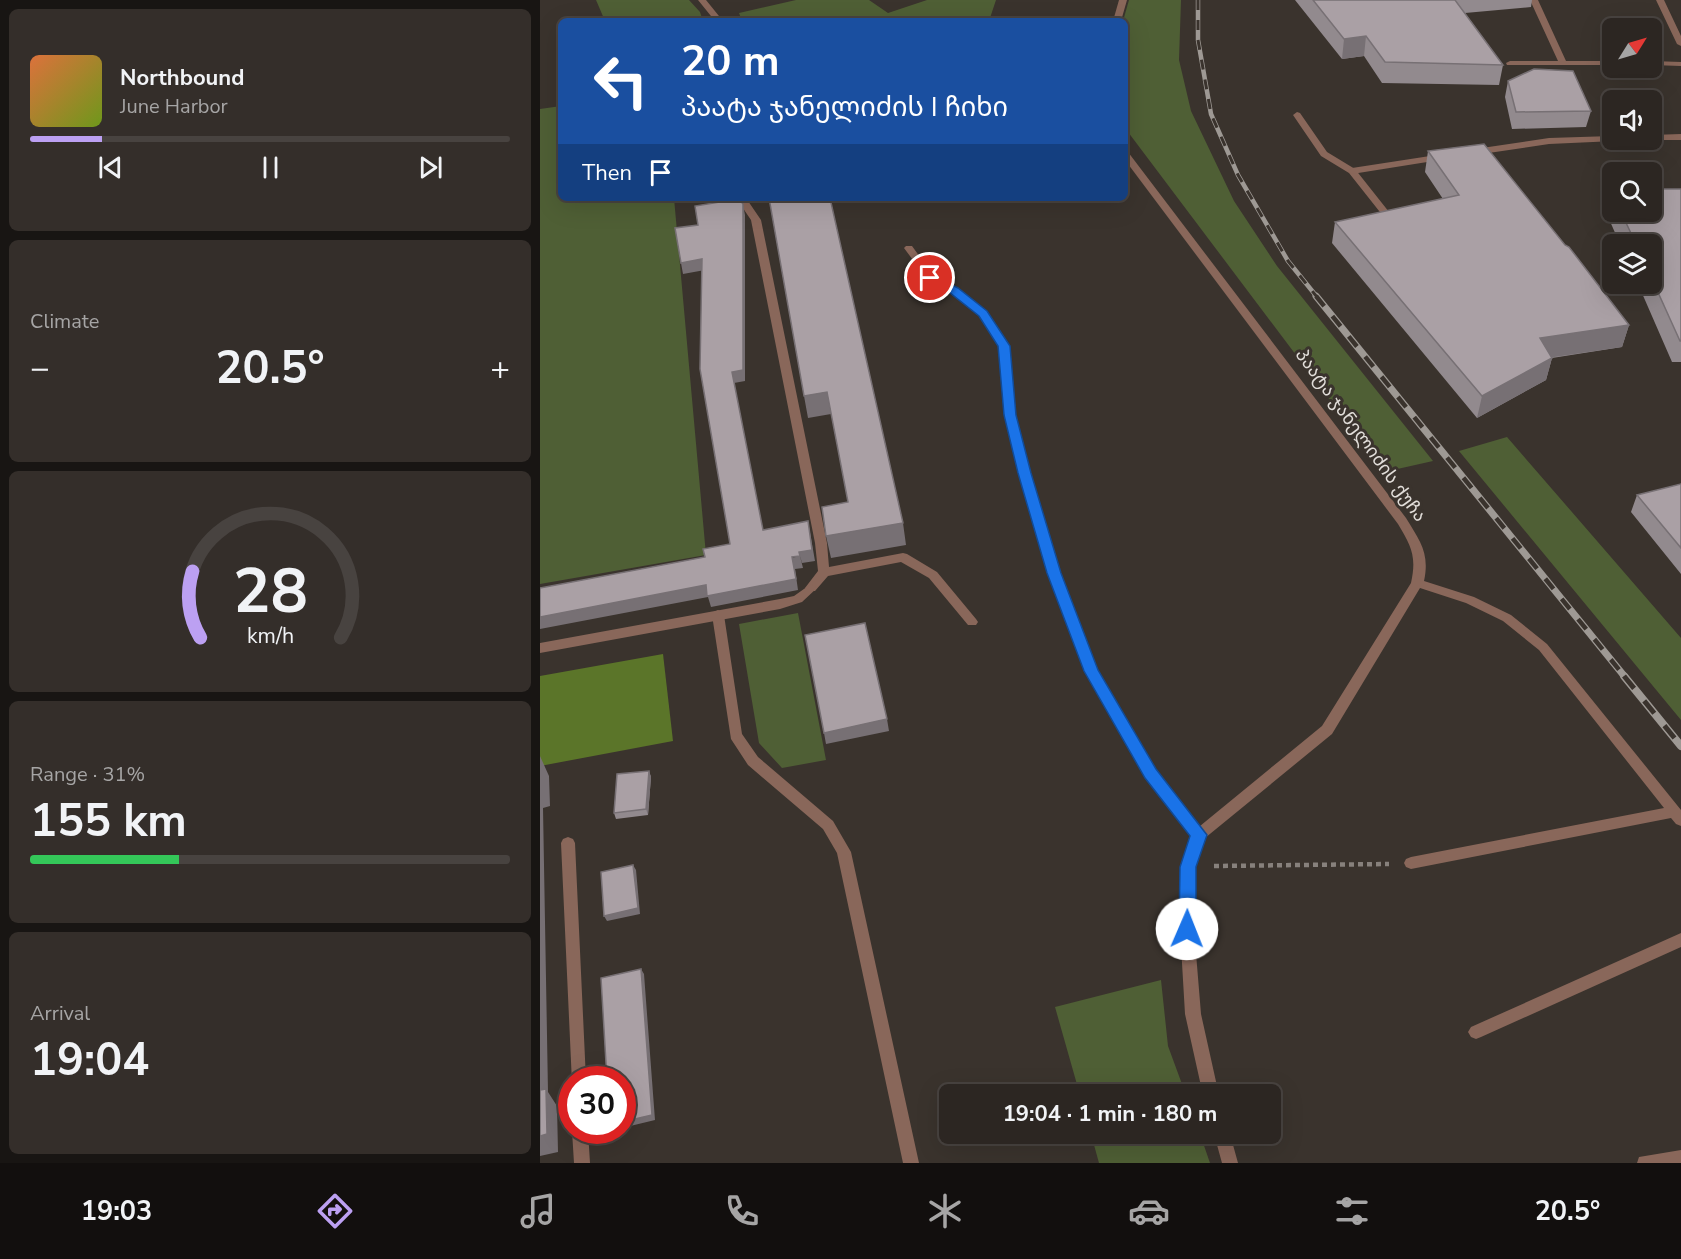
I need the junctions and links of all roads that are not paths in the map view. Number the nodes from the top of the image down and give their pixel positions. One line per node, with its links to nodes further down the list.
1 (702, 0): 5 (street)
2 (1123, 0): 6 (street)
3 (1534, 0): 9 (street)
4 (1660, 0): 7 (street)
5 (716, 18)
6 (1118, 18)
7 (1681, 44)
8 (1510, 63): 9 (street)
9 (1563, 63): 10 (street)
10 (1602, 63)
11 (1662, 63): 12 (street)
12 (1681, 64)
13 (1297, 115): 22 (street)
14 (1681, 137): 15 (street)
15 (1662, 138)
16 (1602, 139): 17 (street)
17 (1477, 152): 18 (street); 21 (street)
18 (1466, 154)
19 (1454, 156): 22 (street)
20 (1128, 158): 27 (street, პაატა ჯანელიძის ქუჩა)
21 (1484, 161)
22 (1352, 171): 24 (street)
23 (743, 201): 26 (street)
24 (1390, 219)
25 (909, 248): 32 (street)
26 (824, 572): 28 (street); 29 (street)
27 (1417, 583): 31 (street); 32 (street, პაატა ჯანელიძის ქუჩა)
28 (718, 615): 30 (street); 43 (street)
29 (972, 622)
30 (540, 648)
31 (1678, 816): 34 (street)
32 (1199, 835): 38 (street)
33 (568, 843): 37 (street)
34 (1411, 863)
35 (1681, 940): 36 (street)
36 (1476, 1032)
37 (577, 1066)
38 (1209, 1084)
39 (581, 1144): 42 (street)
40 (1225, 1144): 44 (street)
41 (1681, 1158): 45 (street)
42 (582, 1163)
43 (911, 1163)
44 (1230, 1163)
45 (1645, 1163)

